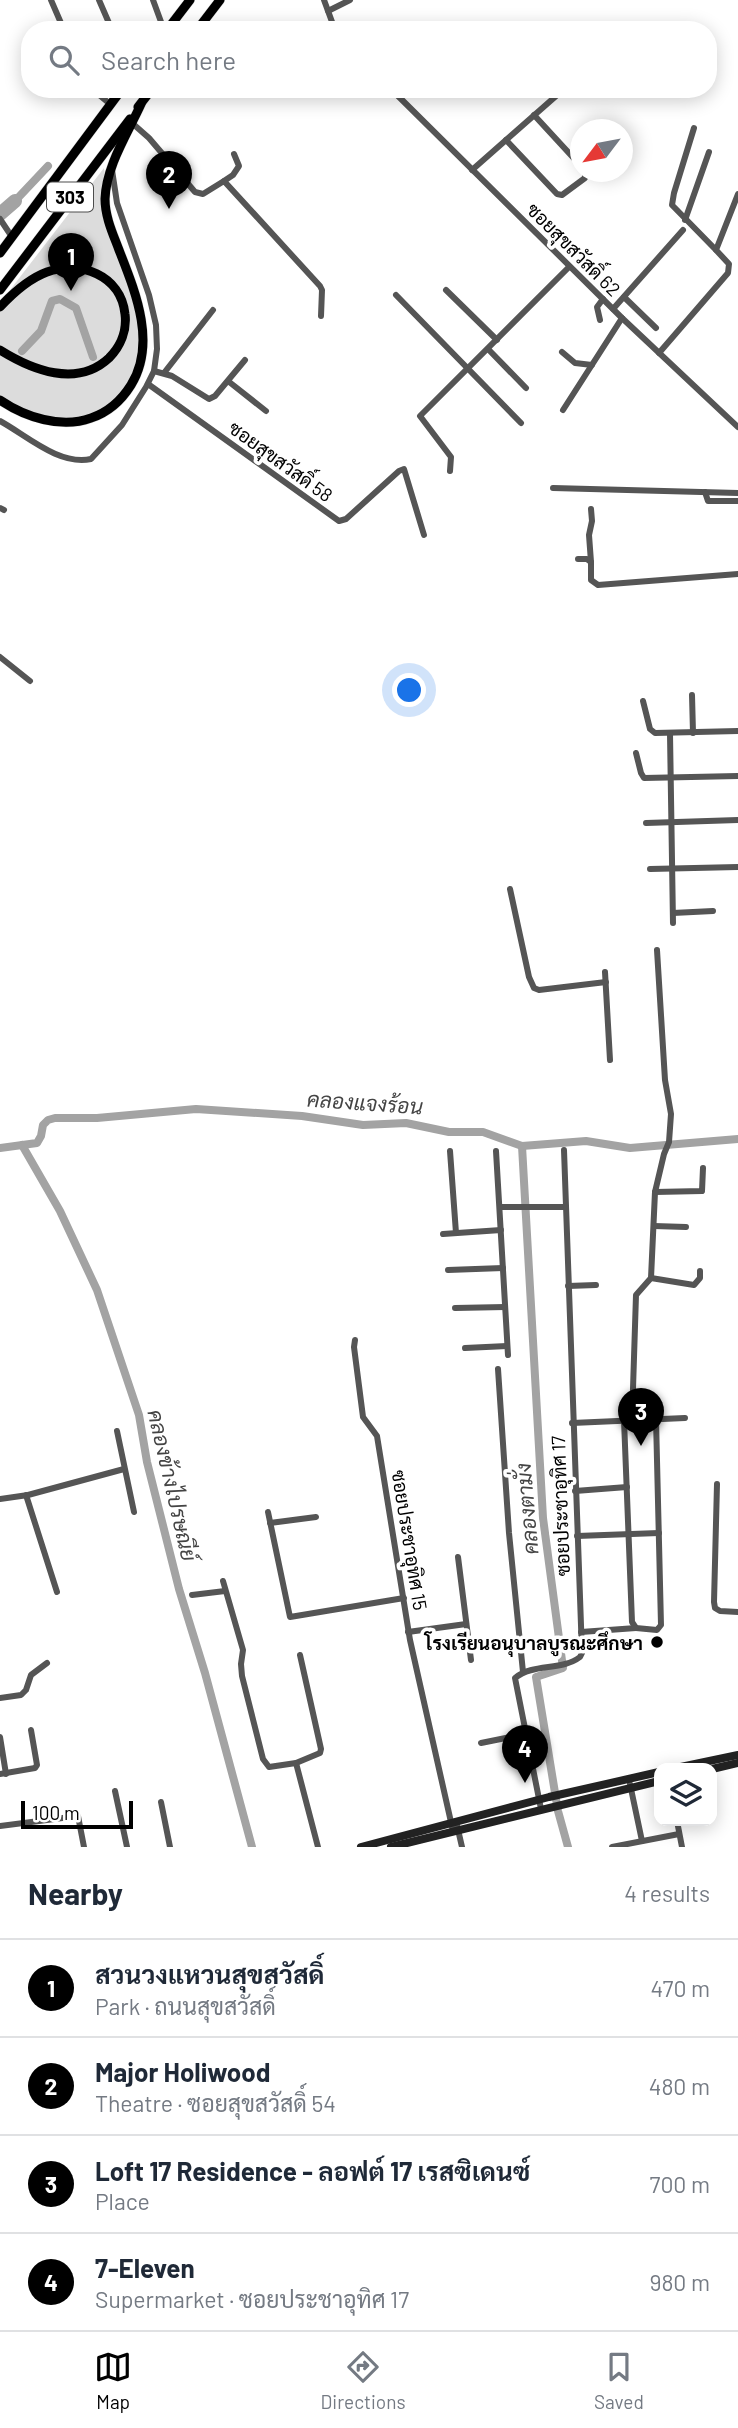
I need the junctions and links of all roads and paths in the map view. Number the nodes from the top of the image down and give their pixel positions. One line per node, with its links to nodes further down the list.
1 (51, 0): 9 (street)
2 (99, 0): 10 (street)
3 (153, 0): 11 (street)
4 (190, 0): 12 (main road)
5 (220, 0): 13 (main road)
6 (324, 0): 8 (street)
7 (350, 0): 8 (street)
8 (328, 11): 14 (street)
9 (60, 21)
10 (108, 21)
11 (162, 21)
12 (173, 21)
13 (204, 21)
14 (332, 21)
15 (103, 98): 20 (street)
16 (115, 98): 20 (main road, 303)
17 (145, 98): 21 (main road, 303)
18 (400, 98): 30 (street, ซอยสุขสวัสดิ์ 62)
19 (554, 98): 22 (street)
20 (110, 104): 37 (main road, 303)
21 (141, 104): 23 (main road); 44 (main road, 303)
22 (534, 116): 25 (street); 28 (street)
23 (132, 123): 29 (main road); 31 (street)
24 (694, 128): 35 (street)
25 (506, 140): 30 (street); 32 (street)
26 (709, 152): 35 (street)
27 (234, 154): 31 (street)
28 (570, 154)
29 (112, 168): 64 (street); 69 (main road)
30 (472, 170): 41 (street, ซอยสุขสวัสดิ์ 62)
31 (224, 181): 52 (street)
32 (580, 182)
33 (738, 194): 39 (street)
34 (1, 220): 37 (street)
35 (685, 220): 39 (street)
36 (683, 230): 47 (street)
37 (12, 238): 38 (main road); 40 (main road, 303)
38 (0, 246)
39 (716, 250): 42 (street)
40 (0, 253)
41 (569, 267): 48 (street, ซอยสุขสวัสดิ์ 62); 56 (street)
42 (730, 268): 43 (street); 60 (street)
43 (738, 268)
44 (0, 290)
45 (446, 290): 56 (street)
46 (396, 295): 63 (street)
47 (624, 297): 50 (street); 55 (street)
48 (603, 299): 50 (street, ซอยสุขสวัสดิ์ 62); 54 (street)
49 (0, 307): 57 (main road)
50 (613, 309): 53 (street, ซอยสุขสวัสดิ์ 62)
51 (213, 310): 65 (street)
52 (321, 316)
53 (622, 318): 60 (street, ซอยสุขสวัสดิ์ 62); 62 (street)
54 (600, 320)
55 (656, 328)
56 (497, 340): 58 (street)
57 (0, 349)
58 (488, 349): 63 (street); 68 (street)
59 (562, 352): 62 (street)
60 (659, 354): 74 (street, ซอยสุขสวัสดิ์ 62)
61 (245, 360): 66 (street)
62 (592, 365): 70 (street)
63 (467, 370): 73 (street); 75 (street)
64 (154, 371): 65 (street); 67 (street)
65 (164, 373): 66 (street)
66 (228, 381): 71 (street)
67 (148, 384): 72 (street); 81 (street, ซอยสุขสวัสดิ์ 58)
68 (526, 388)
69 (0, 400)
70 (563, 410)
71 (267, 411)
72 (0, 421)
73 (521, 424)
74 (738, 427)
75 (450, 471)
76 (553, 488): 77 (street)
77 (705, 492): 78 (street); 79 (street)
78 (738, 493)
79 (738, 501)
80 (591, 509): 83 (street)
81 (425, 535)
82 (578, 559): 83 (street)
83 (591, 562): 84 (street)
84 (738, 574)
85 (0, 657): 86 (street)
86 (30, 681)
87 (692, 695): 90 (street)
88 (643, 701): 91 (street)
89 (738, 732): 90 (street)
90 (693, 733): 91 (street)
91 (670, 734): 94 (street)
92 (636, 753): 94 (street)
93 (738, 776): 94 (street)
94 (670, 777): 97 (street)
95 (738, 820): 97 (street)
96 (646, 822): 97 (street)
97 (671, 822): 100 (street)
98 (738, 867): 100 (street)
99 (650, 869): 100 (street)
100 (671, 869): 103 (street)
101 (510, 889): 107 (street)
102 (713, 911): 103 (street)
103 (673, 912): 104 (street)
104 (673, 923)
105 (657, 950): 113 (street)
106 (605, 972): 107 (street)
107 (606, 982): 108 (street)
108 (610, 1060)
109 (564, 1150): 115 (street, ซอยประชาอุทิศ 17)
110 (450, 1151): 119 (street)
111 (496, 1151): 114 (street)
112 (703, 1168): 113 (street)
113 (655, 1192): 116 (street)
114 (499, 1207): 115 (street); 118 (street)
115 (566, 1207): 126 (street, ซอยประชาอุทิศ 17)
116 (654, 1226): 117 (street); 124 (street)
117 (686, 1227)
118 (501, 1230): 119 (street); 121 (street)
119 (456, 1233): 120 (street)
120 (443, 1234)
121 (503, 1268): 122 (street); 127 (street)
122 (448, 1270)
123 (700, 1271): 124 (street)
124 (651, 1278): 137 (street)
125 (596, 1285): 126 (street)
126 (568, 1286): 138 (street, ซอยประชาอุทิศ 17)
127 (505, 1307): 128 (street); 130 (street)
128 (455, 1308)
129 (355, 1340): 158 (street, ซอยประชาอุทิศ 15)
130 (507, 1346): 131 (street); 132 (street)
131 (465, 1349)
132 (508, 1355)
133 (498, 1369): 167 (street)
134 (685, 1418): 135 (street)
135 (656, 1419): 137 (street); 150 (street)
136 (624, 1420): 137 (street); 138 (street); 142 (street)
137 (632, 1420)
138 (572, 1423): 143 (street, ซอยประชาอุทิศ 17)
139 (117, 1431): 140 (street)
140 (124, 1469): 144 (street); 146 (street)
141 (716, 1484): 159 (street)
142 (626, 1487): 143 (street); 151 (street)
143 (575, 1491): 152 (street, ซอยประชาอุทิศ 17)
144 (26, 1495): 145 (street); 156 (street)
145 (1, 1496)
146 (134, 1512)
147 (268, 1512): 149 (street)
148 (316, 1517): 149 (street)
149 (270, 1523): 158 (street)
150 (659, 1533): 151 (street); 161 (street)
151 (628, 1534): 152 (street); 161 (street)
152 (577, 1536): 163 (street, ซอยประชาอุทิศ 17)
153 (458, 1557): 160 (street)
154 (223, 1581): 155 (street)
155 (225, 1591): 157 (street); 174 (street)
156 (57, 1592)
157 (192, 1595)
158 (404, 1598): 162 (street, ซอยประชาอุทิศ 15)
159 (738, 1612)
160 (466, 1624): 162 (street); 165 (street)
161 (636, 1628): 163 (street)
162 (408, 1632): 186 (street, ซอยประชาอุทิศ 15)
163 (581, 1632): 167 (street, ซอยประชาอุทิศ 17)
164 (300, 1655): 174 (street)
165 (471, 1660)
166 (47, 1663): 168 (street)
167 (523, 1672): 170 (street)
168 (0, 1698)
169 (31, 1730): 178 (street)
170 (525, 1734): 172 (street); 184 (street)
171 (0, 1737): 178 (street)
172 (481, 1743)
173 (738, 1755): 175 (main road)
174 (296, 1763): 194 (street)
175 (700, 1763)
176 (738, 1763): 177 (main road)
177 (717, 1768)
178 (3, 1774)
179 (654, 1774): 181 (main road)
180 (654, 1781): 181 (main road)
181 (629, 1783): 184 (main road); 189 (street)
182 (115, 1791): 192 (street)
183 (161, 1802): 193 (street)
184 (540, 1804): 186 (main road)
185 (0, 1826): 191 (street)
186 (455, 1826): 190 (main road); 197 (street, ซอยประชาอุทิศ 15)
187 (678, 1826): 188 (street)
188 (679, 1834): 189 (street); 199 (street)
189 (642, 1841): 198 (street)
190 (403, 1842): 195 (main road); 196 (main road)
191 (84, 1847)
192 (127, 1847)
193 (170, 1847)
194 (318, 1847)
195 (360, 1847)
196 (391, 1847)
197 (462, 1847)
198 (612, 1847)
199 (682, 1847)

